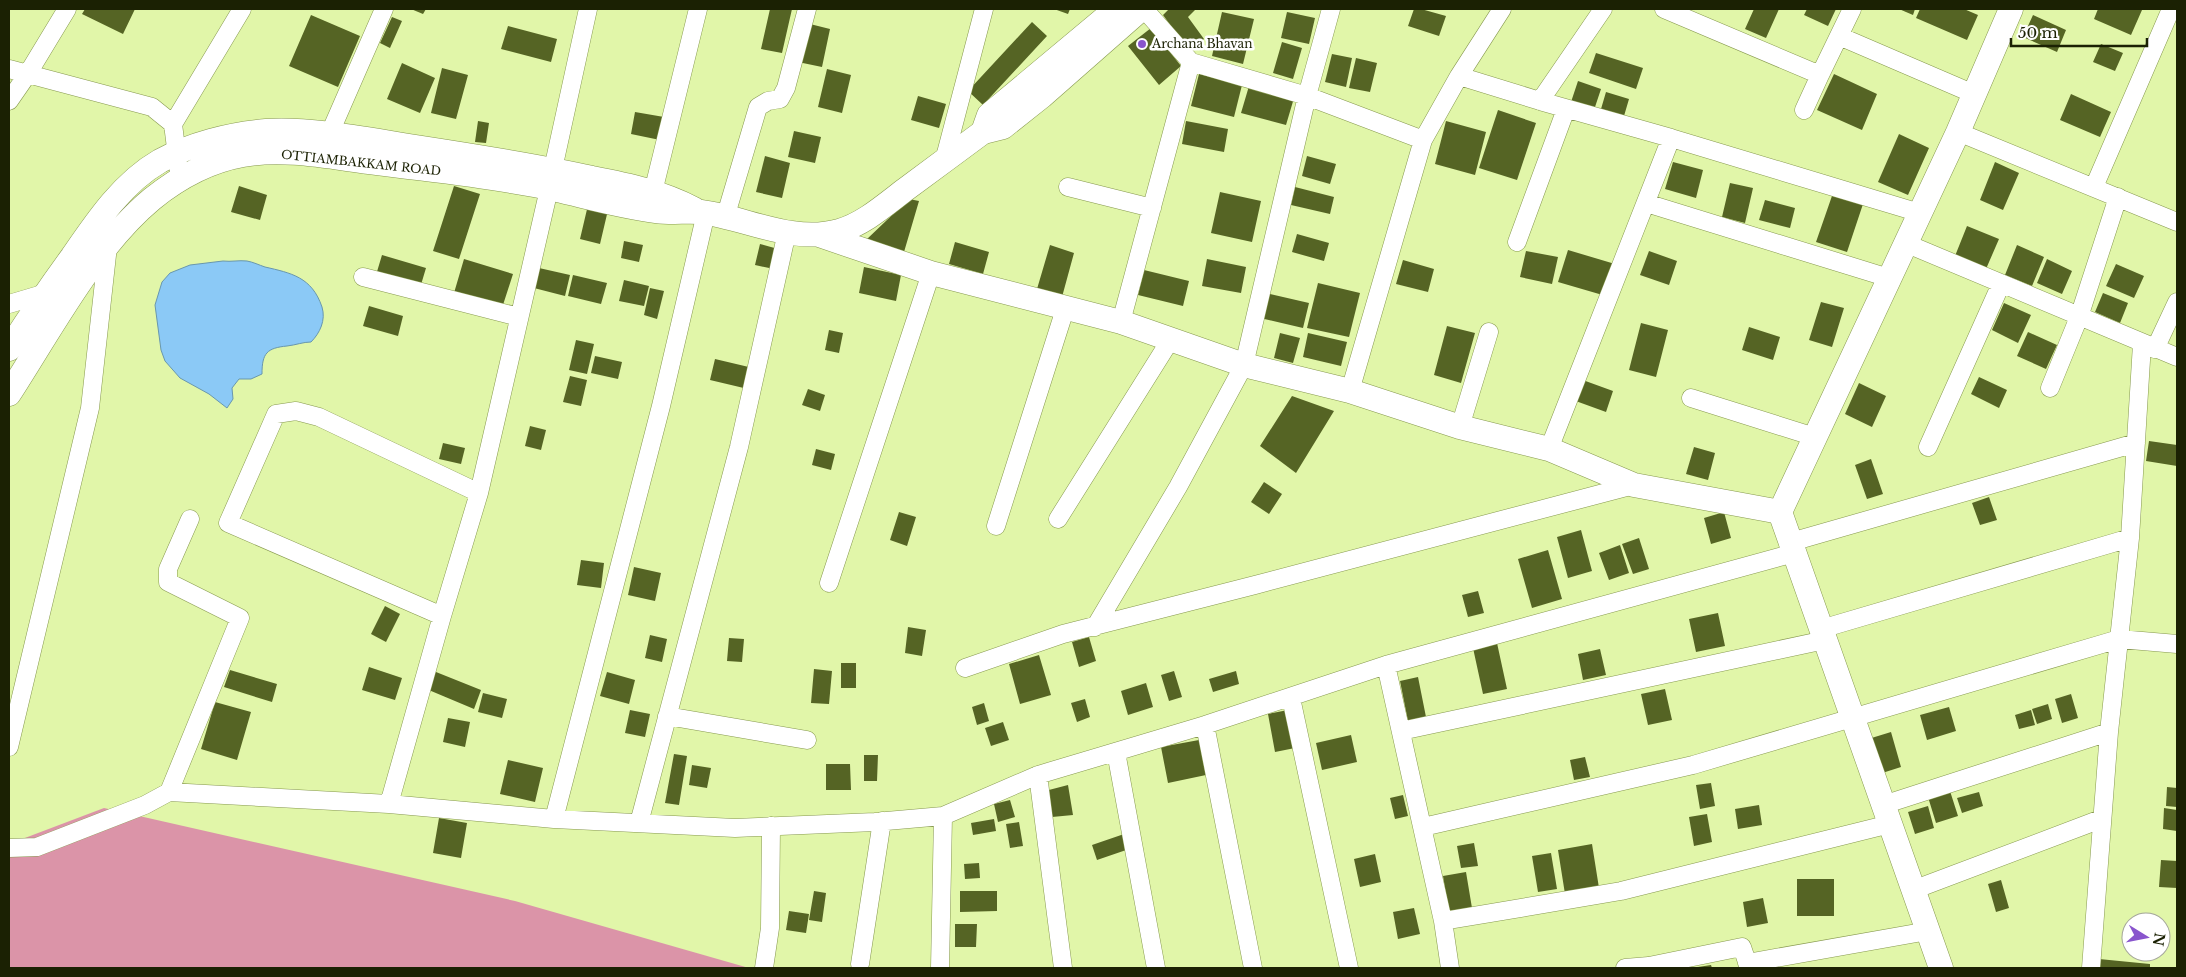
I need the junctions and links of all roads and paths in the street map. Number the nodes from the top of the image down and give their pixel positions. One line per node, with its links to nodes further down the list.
1 (66, 9): 20 (street)
2 (242, 9): 29 (street)
3 (384, 9): 32 (street)
4 (588, 9): 37 (street)
5 (698, 9): 41 (street)
6 (807, 9): 46 (street)
7 (1116, 9): 30 (street, OTTIAMBAKKAM ROAD)
8 (1142, 9): 18 (street); 30 (street, OTTIAMBAKKAM ROAD)
9 (1331, 9): 24 (street)
10 (1502, 9): 22 (street)
11 (1603, 9): 26 (street)
12 (1664, 9): 21 (street)
13 (1852, 9): 17 (street)
14 (2011, 9): 23 (street)
15 (2171, 9): 40 (street)
16 (980, 10): 36 (street)
17 (1839, 36): 21 (street); 23 (street)
18 (1191, 62): 24 (street); 44 (street)
19 (9, 69): 20 (street)
20 (27, 75): 25 (street); 29 (street)
21 (1820, 75): 28 (street)
22 (1459, 76): 26 (street); 34 (street)
23 (1974, 94): 31 (street)
24 (1307, 96): 34 (street); 69 (street)
25 (9, 101)
26 (1540, 101): 27 (street)
27 (1566, 109): 33 (street); 50 (street)
28 (1804, 110)
29 (174, 124): 35 (street)
30 (983, 132): 36 (street, OTTIAMBAKKAM ROAD)
31 (1958, 132): 40 (street); 45 (street)
32 (329, 135): 35 (street, OTTIAMBAKKAM ROAD); 37 (street, OTTIAMBAKKAM ROAD)
33 (1671, 138): 43 (street); 45 (street)
34 (1423, 140): 71 (street)
35 (176, 153): 38 (street); 57 (street, OTTIAMBAKKAM ROAD)
36 (944, 161): 49 (street, OTTIAMBAKKAM ROAD)
37 (551, 179): 38 (street, OTTIAMBAKKAM ROAD); 41 (street, OTTIAMBAKKAM ROAD); 46 (street, OTTIAMBAKKAM ROAD); 61 (street)
38 (180, 180): 52 (street, OTTIAMBAKKAM ROAD)
39 (1068, 187): 44 (street)
40 (2094, 187): 42 (street)
41 (653, 192): 46 (street, OTTIAMBAKKAM ROAD)
42 (2118, 197): 47 (street); 62 (street)
43 (1646, 202): 55 (street); 78 (street)
44 (1152, 208): 63 (street)
45 (1920, 213): 51 (street)
46 (710, 215): 48 (street, OTTIAMBAKKAM ROAD); 109 (street)
47 (2177, 222)
48 (787, 232): 49 (street, OTTIAMBAKKAM ROAD); 96 (street)
49 (819, 235): 53 (street)
50 (1517, 242)
51 (1905, 243): 55 (street); 56 (street)
52 (108, 246): 72 (street, OTTIAMBAKKAM ROAD); 102 (street)
53 (932, 273): 60 (street); 87 (street)
54 (362, 277): 61 (street)
55 (1890, 278): 75 (street)
56 (2001, 284): 62 (street); 77 (street)
57 (46, 292): 59 (street); 67 (street, OTTIAMBAKKAM ROAD)
58 (2177, 302): 66 (street)
59 (9, 304)
60 (1066, 306): 63 (street); 84 (street)
61 (519, 317): 80 (street)
62 (2079, 317): 66 (street); 70 (street)
63 (1121, 322): 65 (street)
64 (1489, 332): 74 (street)
65 (1171, 339): 69 (street); 83 (street)
66 (2149, 347): 68 (street); 76 (street)
67 (9, 349)
68 (2177, 357)
69 (1244, 365): 71 (street); 89 (street)
70 (2050, 388)
71 (1350, 392): 74 (street)
72 (9, 394)
73 (1691, 398): 75 (street)
74 (1460, 427): 78 (street)
75 (1815, 437): 81 (street)
76 (2136, 444): 85 (street); 86 (street)
77 (1928, 447)
78 (1549, 449): 79 (street)
79 (1634, 485): 81 (street); 89 (street)
80 (479, 493): 88 (street); 88 (street)
81 (1780, 512): 86 (street)
82 (190, 519): 105 (street)
83 (1058, 519)
84 (996, 526)
85 (2130, 538): 90 (street); 91 (street)
86 (1793, 547): 90 (street); 93 (street)
87 (829, 583)
88 (442, 616): 106 (street)
89 (1095, 627): 94 (street)
90 (1823, 634): 97 (street); 99 (street)
91 (2119, 639): 92 (street); 97 (street); 100 (street)
92 (2177, 644)
93 (1386, 665): 95 (street); 99 (street)
94 (964, 668)
95 (1291, 698): 98 (street); 126 (street)
96 (667, 716): 101 (street); 112 (street)
97 (1853, 718): 107 (street); 114 (street)
98 (1205, 725): 103 (street); 125 (street)
99 (1401, 731): 114 (street)
100 (2109, 732): 107 (street); 110 (street)
101 (806, 740)
102 (9, 747)
103 (1116, 752): 104 (street); 124 (street)
104 (1038, 775): 108 (street); 123 (street)
105 (169, 792): 106 (street); 115 (street)
106 (389, 804): 109 (street)
107 (1887, 814): 116 (street); 117 (street)
108 (943, 816): 111 (street); 122 (street)
109 (554, 819): 112 (street)
110 (2101, 819): 116 (street); 130 (street)
111 (882, 821): 113 (street); 119 (street)
112 (639, 823): 113 (street)
113 (771, 826): 121 (street)
114 (1423, 827): 117 (street)
115 (9, 848)
116 (1913, 890): 118 (street)
117 (1443, 921): 127 (street)
118 (1928, 931): 120 (street); 129 (street)
119 (860, 964)
120 (1748, 966): 128 (street)
121 (764, 968)
122 (940, 968)
123 (1063, 968)
124 (1156, 968)
125 (1253, 968)
126 (1349, 968)
127 (1450, 968)
128 (1625, 968)
129 (1941, 968)
130 (2091, 968)

